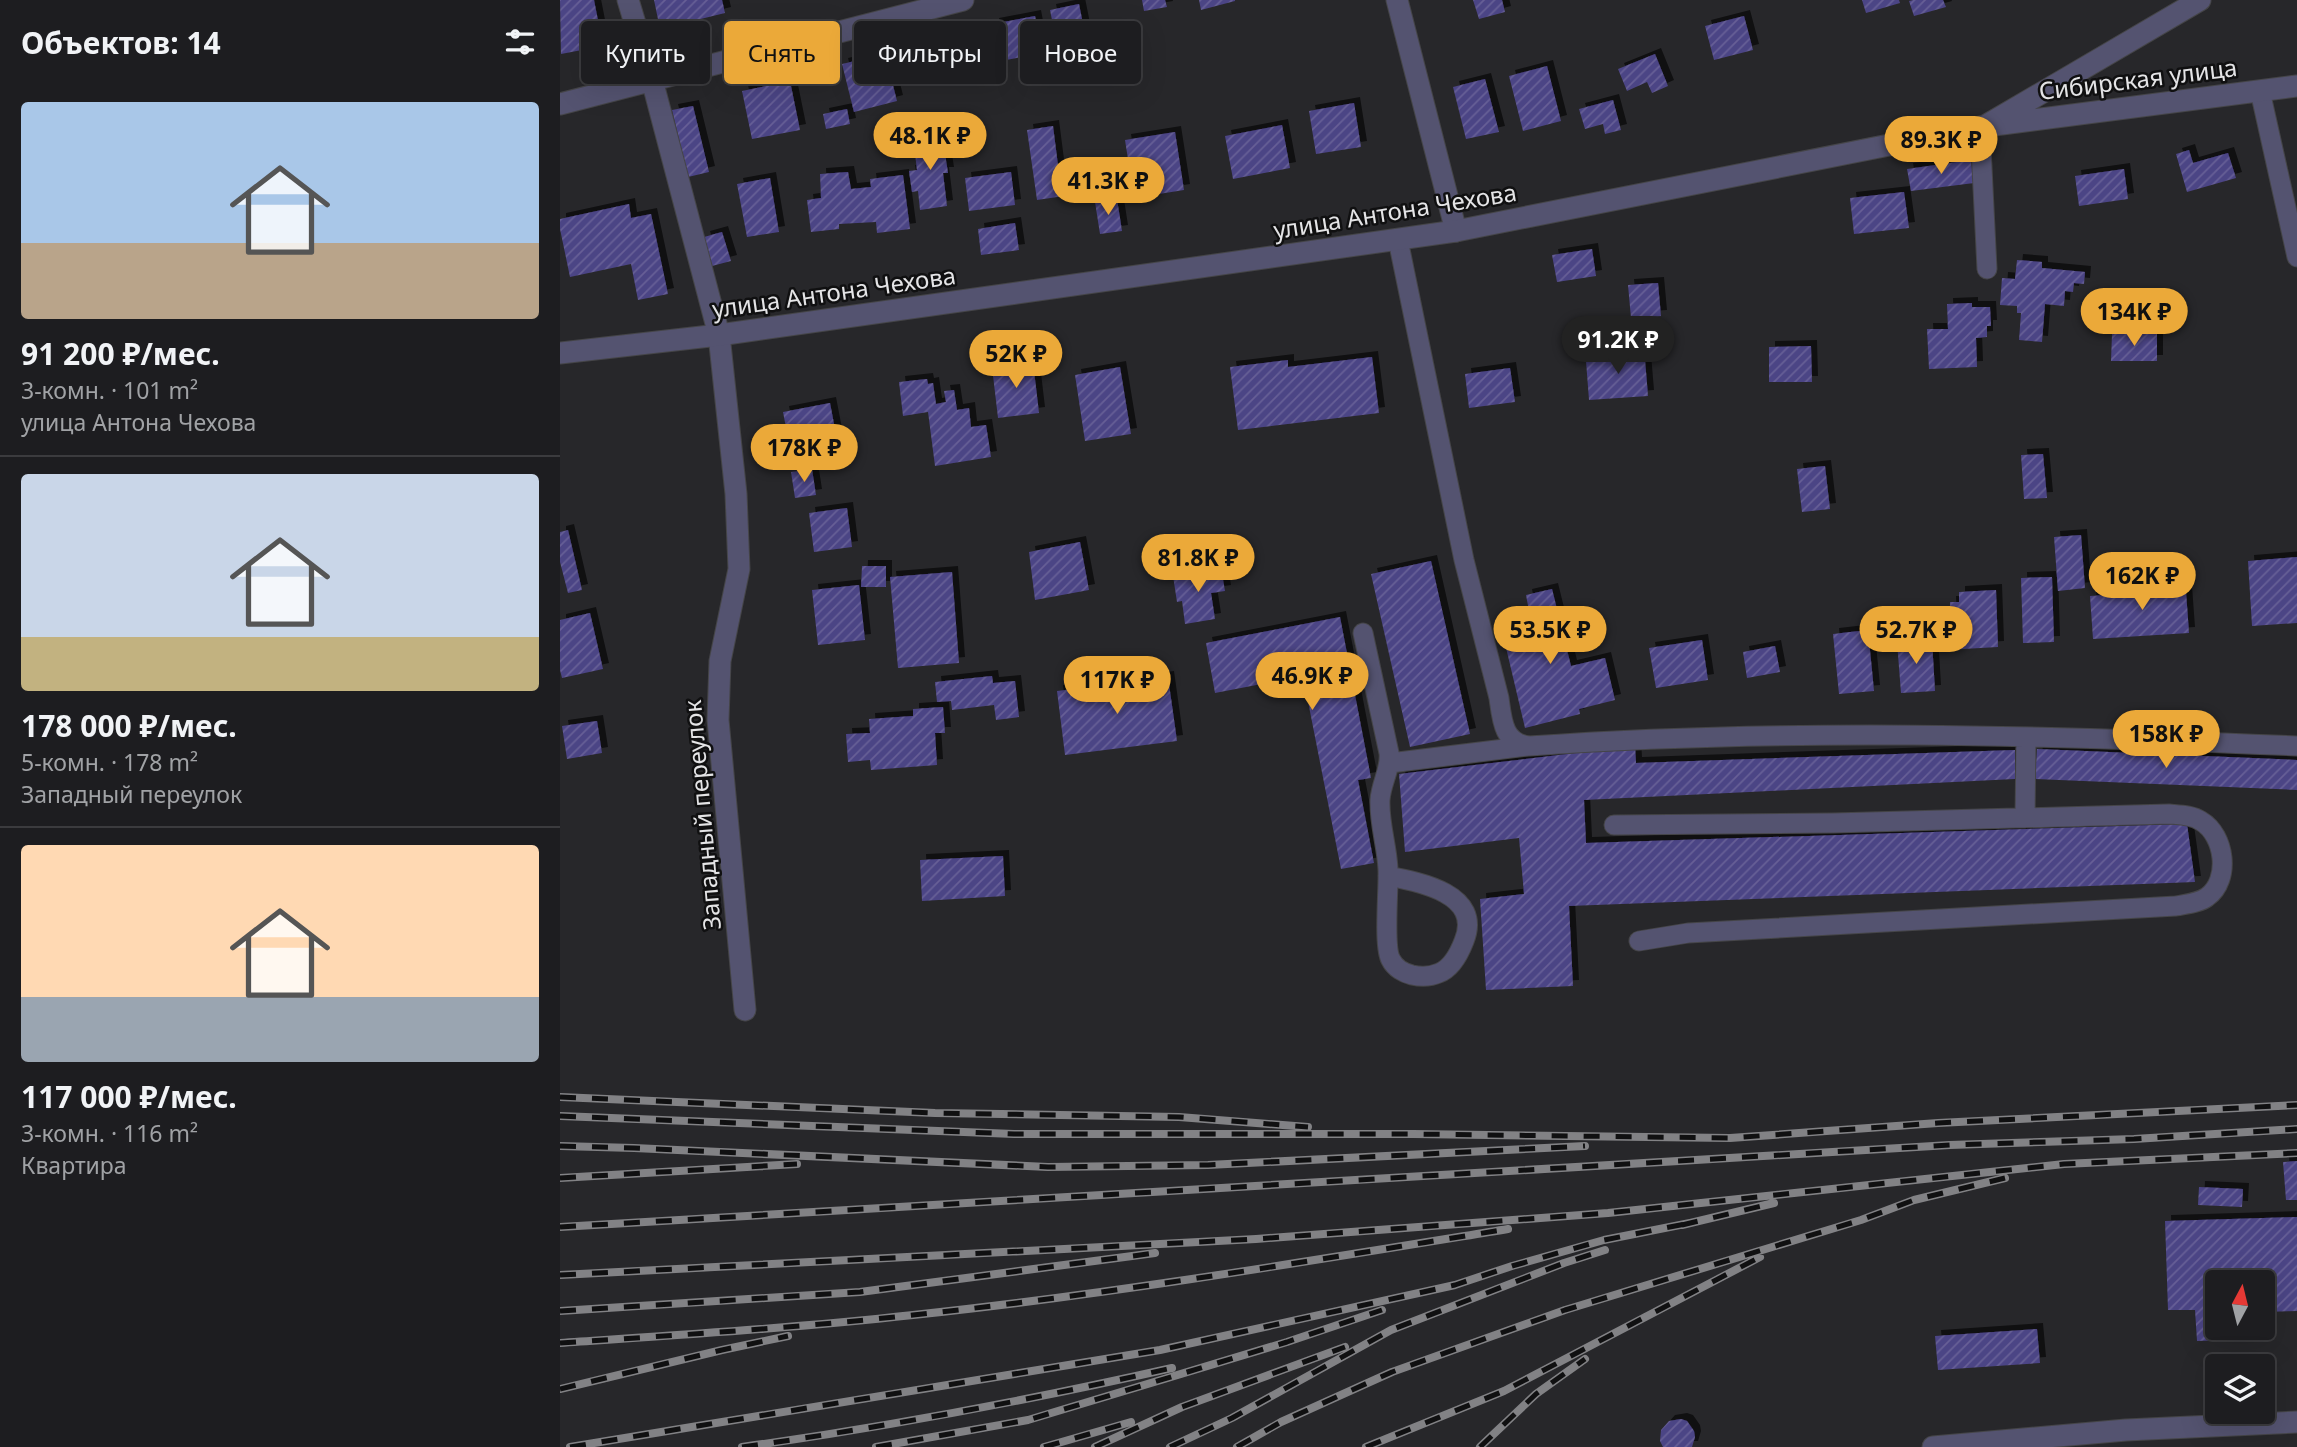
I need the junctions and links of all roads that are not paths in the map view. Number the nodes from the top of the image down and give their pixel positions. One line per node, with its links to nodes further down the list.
1 (628, 0): 5 (street, Западный переулок)
2 (963, 0): 6 (street)
3 (1397, 0): 13 (street)
4 (2200, 0): 12 (street, улица Антона Чехова)
5 (634, 21)
6 (710, 65)
7 (637, 84): 11 (street)
8 (653, 84): 17 (street, Западный переулок)
9 (2297, 86): 10 (street, Сибирская улица)
10 (2260, 91): 12 (street, Сибирская улица); 15 (lane)
11 (560, 104)
12 (1983, 127): 13 (street, улица Антона Чехова); 16 (lane)
13 (1456, 231): 14 (street, улица Антона Чехова)
14 (1398, 240): 17 (street, улица Антона Чехова); 21 (lane)
15 (2297, 257)
16 (1987, 269)
17 (719, 335): 18 (street, улица Антона Чехова); 28 (street, Западный переулок)
18 (560, 353)
19 (1363, 633): 23 (lane)
20 (2026, 738): 21 (lane); 22 (lane); 24 (lane)
21 (1529, 746): 23 (lane)
22 (2297, 746)
23 (1390, 763): 26 (lane)
24 (2025, 818): 25 (lane); 27 (lane)
25 (1614, 825)
26 (1388, 876): 26 (lane)
27 (1639, 941)
28 (745, 1010)
29 (2297, 1422): 30 (street)
30 (2126, 1438): 31 (street)
31 (1933, 1447)

